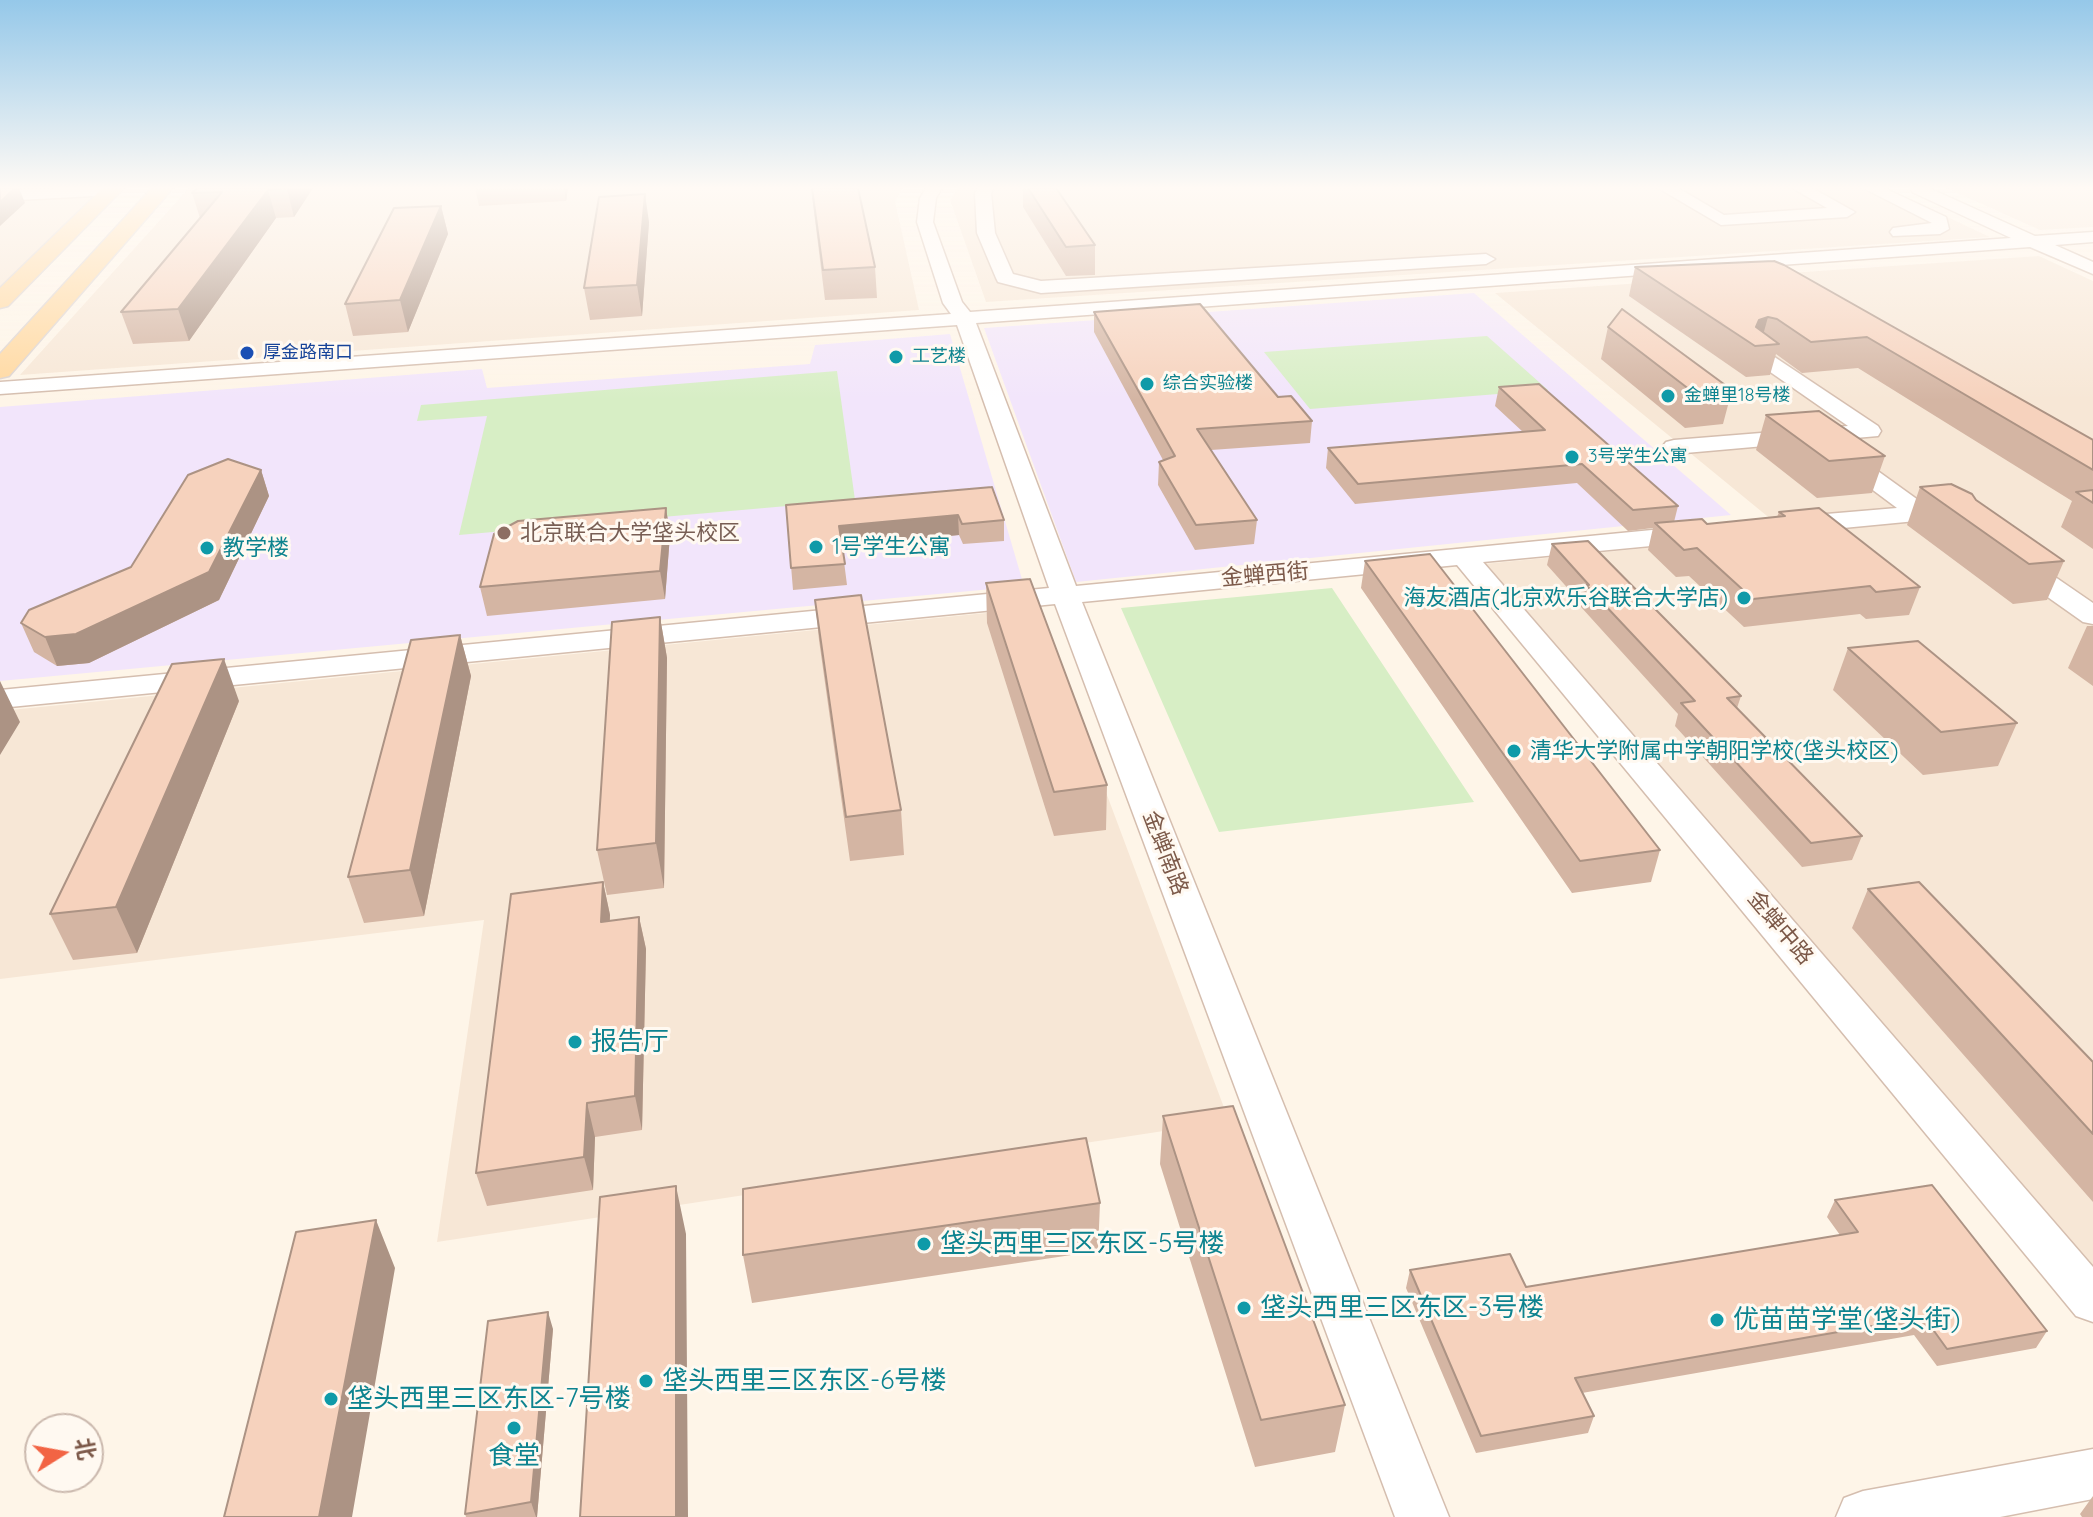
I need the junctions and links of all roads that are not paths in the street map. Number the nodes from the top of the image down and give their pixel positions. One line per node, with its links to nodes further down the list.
1 (43, 259): 9 (main road)
2 (100, 259): 12 (main road)
3 (938, 259): 10 (street, 金蝉南路)
4 (999, 259): 5 (street)
5 (1485, 259)
6 (1789, 259): 10 (street)
7 (2071, 259): 8 (street)
8 (2093, 269)
9 (0, 301)
10 (965, 319): 13 (street); 22 (street, 金蝉南路)
11 (1760, 356): 14 (street)
12 (0, 370)
13 (0, 388)
14 (1814, 436): 15 (street); 16 (street)
15 (1674, 447)
16 (1920, 513): 17 (street); 18 (street)
17 (1961, 523)
18 (1766, 527)
19 (1718, 532): 21 (street, 金蝉西街)
20 (1996, 548): 23 (street)
21 (1464, 557): 22 (street, 金蝉西街); 25 (street, 金蝉中路)
22 (1065, 594): 24 (street, 金蝉西街); 27 (street, 金蝉南路)
23 (2093, 616)
24 (0, 699)
25 (2093, 1301)
26 (2093, 1474): 28 (street)
27 (1422, 1517)
28 (1863, 1517)

